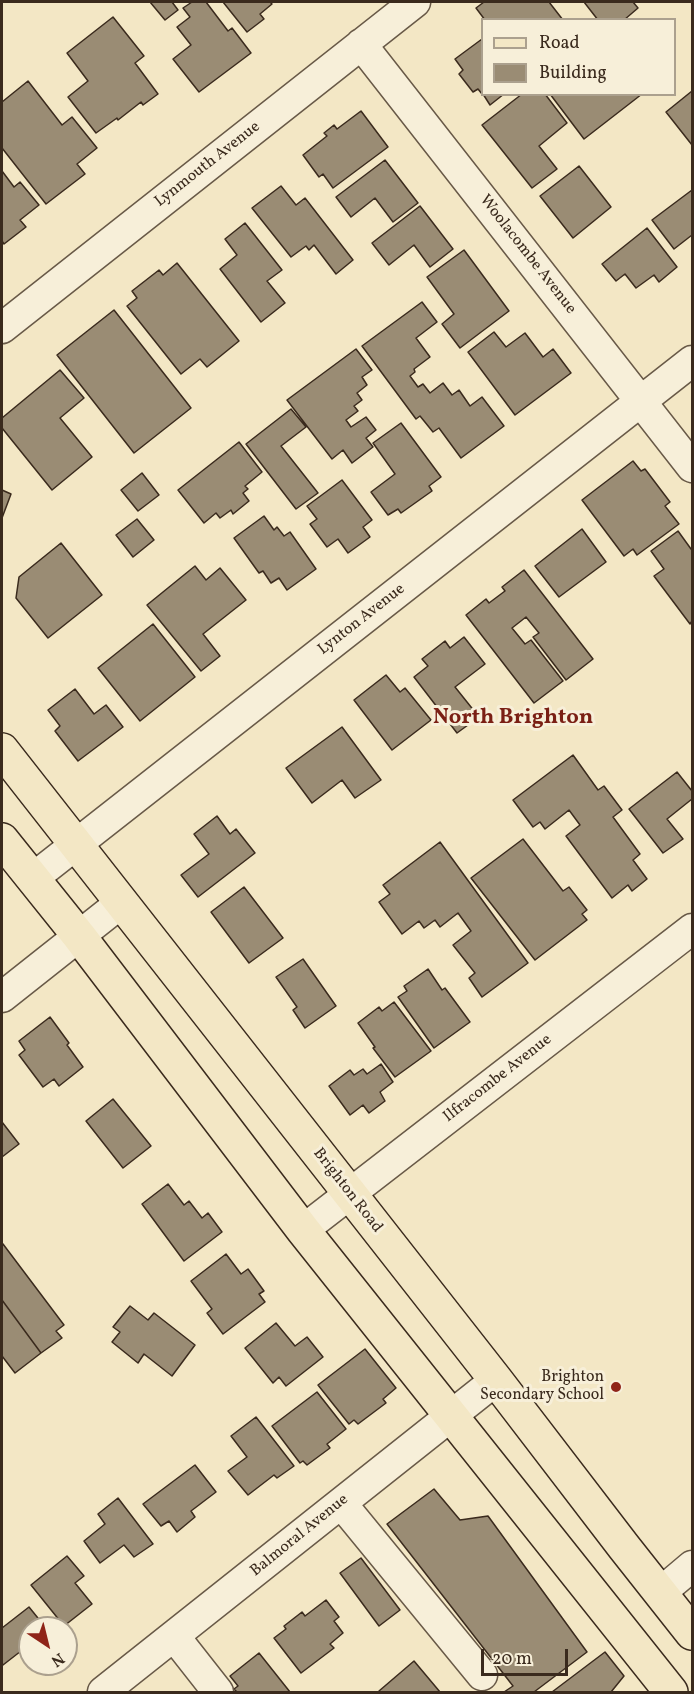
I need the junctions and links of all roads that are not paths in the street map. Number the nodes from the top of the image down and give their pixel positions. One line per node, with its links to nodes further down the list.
1 (415, 2): 2 (street, Lynmouth Avenue)
2 (361, 44): 3 (street, Lynmouth Avenue); 5 (street, Woolacombe Avenue)
3 (2, 328)
4 (693, 361): 5 (street, Lynton Avenue)
5 (641, 401): 6 (street, Woolacombe Avenue); 9 (street, Lynton Avenue)
6 (693, 467)
7 (2, 750): 9 (main road, Brighton Road)
8 (2, 840): 10 (main road)
9 (77, 844): 10 (street, Lynton Avenue); 11 (main road, Brighton Road)
10 (32, 879): 13 (main road)
11 (122, 902): 13 (street); 15 (main road, Brighton Road)
12 (693, 929): 15 (street, Ilfracombe Avenue)
13 (79, 936): 14 (street); 16 (main road)
14 (2, 997)
15 (349, 1194): 16 (street, Ilfracombe Avenue); 17 (main road, Brighton Road)
16 (303, 1230): 18 (main road)
17 (496, 1380): 18 (street, Balmoral Avenue); 21 (main road, Brighton Road)
18 (450, 1416): 19 (street, Balmoral Avenue); 27 (main road)
19 (341, 1503): 23 (street, Balmoral Avenue); 24 (street)
20 (693, 1566): 21 (street)
21 (660, 1593): 22 (main road, Brighton Road)
22 (693, 1633)
23 (174, 1636): 25 (street, Balmoral Avenue); 26 (street)
24 (482, 1675)
25 (103, 1692)
26 (218, 1692)
27 (671, 1692)

